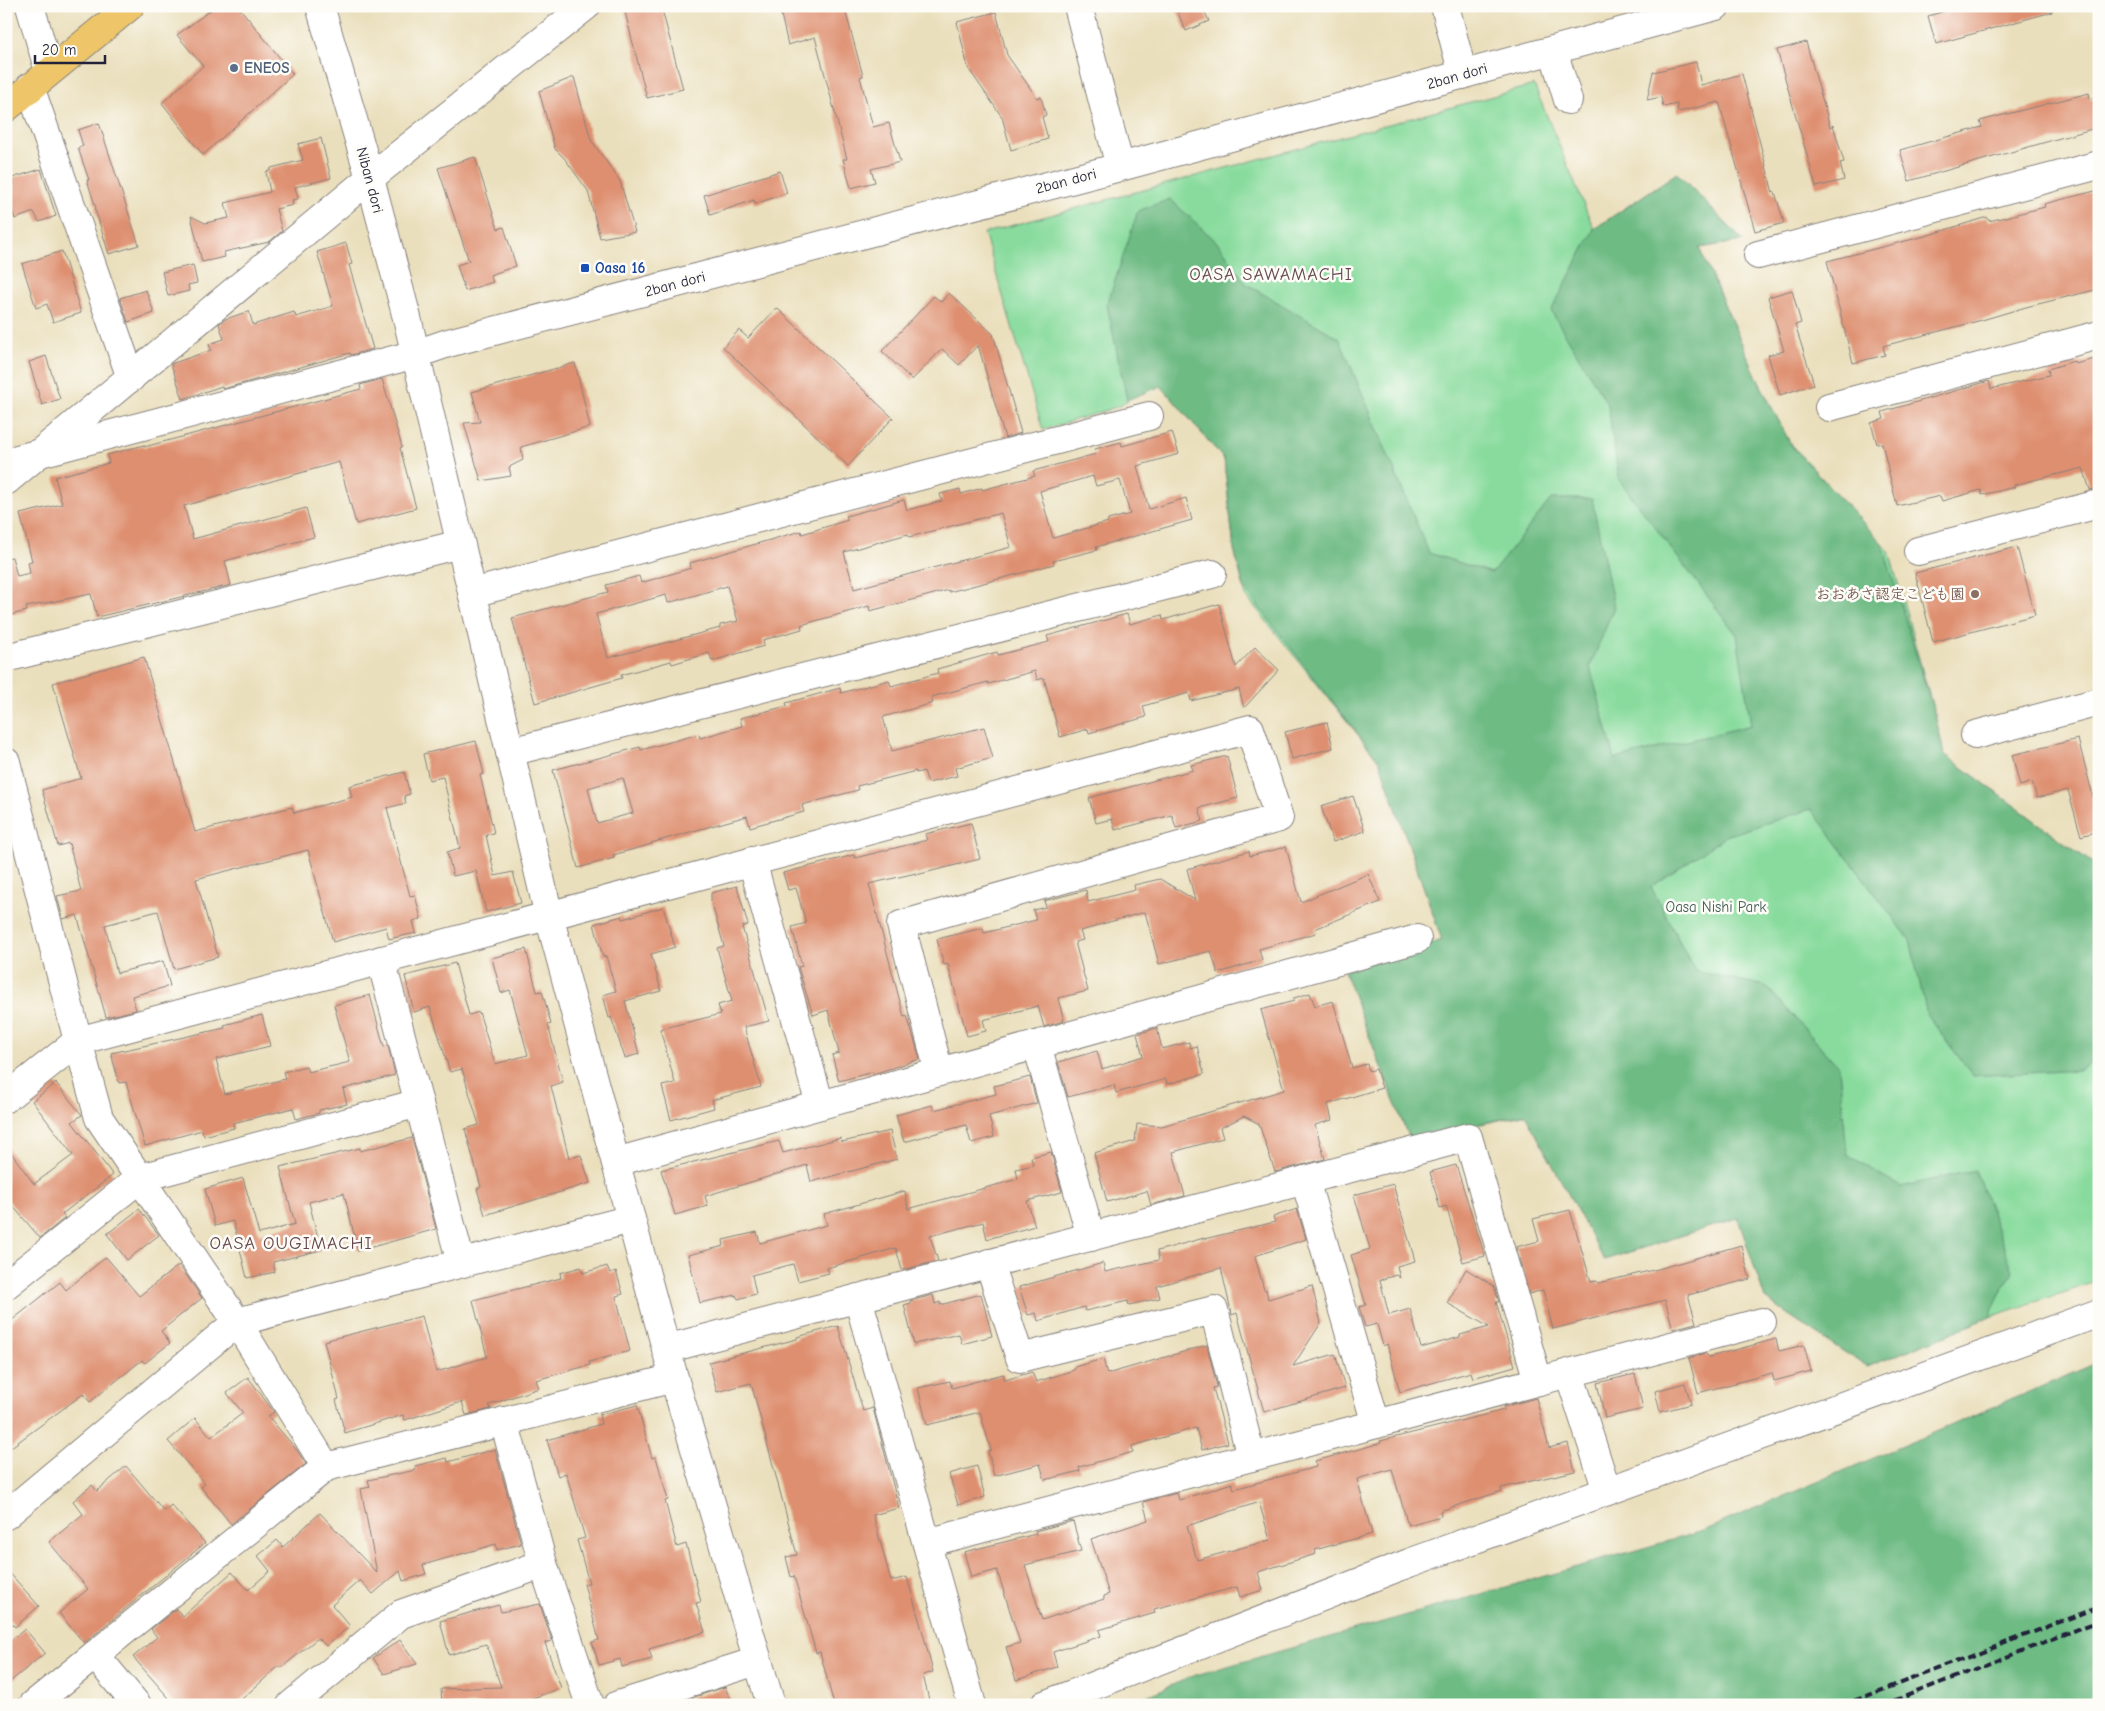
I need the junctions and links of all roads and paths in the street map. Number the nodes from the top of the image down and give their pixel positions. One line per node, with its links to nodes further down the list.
1 (30, 6): 11 (street)
2 (130, 6): 11 (main road)
3 (320, 6): 16 (street, Niban dori)
4 (586, 6): 16 (street)
5 (1078, 6): 15 (street)
6 (1445, 6): 10 (street)
7 (1716, 6): 8 (street, 2ban dori)
8 (1663, 13): 9 (street, 2ban dori)
9 (1553, 50): 10 (street, 2ban dori); 12 (street)
10 (1463, 75): 15 (street, 2ban dori)
11 (40, 79): 13 (main road); 20 (street)
12 (1568, 100)
13 (6, 108)
14 (2099, 165): 17 (street)
15 (1120, 167): 19 (street, 2ban dori)
16 (370, 178): 19 (street, Niban dori); 20 (street)
17 (1758, 255)
18 (2099, 335): 21 (street)
19 (416, 354): 23 (street, 2ban dori); 27 (street, Niban dori)
20 (131, 378): 23 (street)
21 (1828, 407)
22 (1149, 416): 30 (street)
23 (43, 452): 24 (street, 2ban dori); 25 (street)
24 (6, 462)
25 (6, 481)
26 (2099, 504): 28 (street)
27 (460, 544): 30 (street, Niban dori); 31 (street)
28 (1918, 551)
29 (1212, 574): 34 (street)
30 (472, 593): 34 (street, Niban dori)
31 (6, 658)
32 (2099, 702): 33 (street)
33 (1976, 735)
34 (510, 752): 37 (street, Niban dori)
35 (6, 762): 40 (street)
36 (752, 862): 37 (street); 42 (street); 45 (street)
37 (549, 916): 39 (street); 46 (street, Niban dori)
38 (1417, 939): 41 (street)
39 (381, 960): 40 (street); 44 (street)
40 (78, 1042): 43 (street); 47 (street)
41 (1037, 1045): 42 (street); 50 (street)
42 (938, 1072): 45 (street)
43 (6, 1098)
44 (419, 1103): 47 (street); 51 (street)
45 (820, 1105): 46 (street)
46 (616, 1162): 49 (street, Niban dori)
47 (140, 1178): 53 (street); 56 (street)
48 (1305, 1180): 50 (street); 61 (street); 63 (street)
49 (631, 1219): 51 (street); 58 (street, Niban dori)
50 (1091, 1236): 52 (street)
51 (461, 1263): 56 (street)
52 (989, 1263): 54 (street); 64 (street)
53 (6, 1286)
54 (858, 1298): 58 (street); 68 (street)
55 (2099, 1312): 66 (street)
56 (237, 1322): 65 (street); 67 (street)
57 (1762, 1322): 59 (street)
58 (666, 1349): 60 (street, Niban dori)
59 (1569, 1373): 61 (street); 66 (street)
60 (674, 1378): 62 (street); 71 (street, Niban dori)
61 (1538, 1381): 63 (street)
62 (504, 1421): 65 (street); 69 (street)
63 (1376, 1424): 64 (street)
64 (1250, 1457): 68 (street)
65 (326, 1467): 70 (street)
66 (1607, 1491): 79 (street)
67 (6, 1515)
68 (926, 1543): 78 (street)
69 (543, 1564): 74 (street); 75 (street)
70 (95, 1655): 72 (street); 73 (street)
71 (756, 1661): 76 (street); 77 (street, Niban dori)
72 (33, 1705)
73 (137, 1705)
74 (291, 1705)
75 (590, 1705)
76 (618, 1705)
77 (771, 1705)
78 (972, 1705)
79 (1044, 1705)

